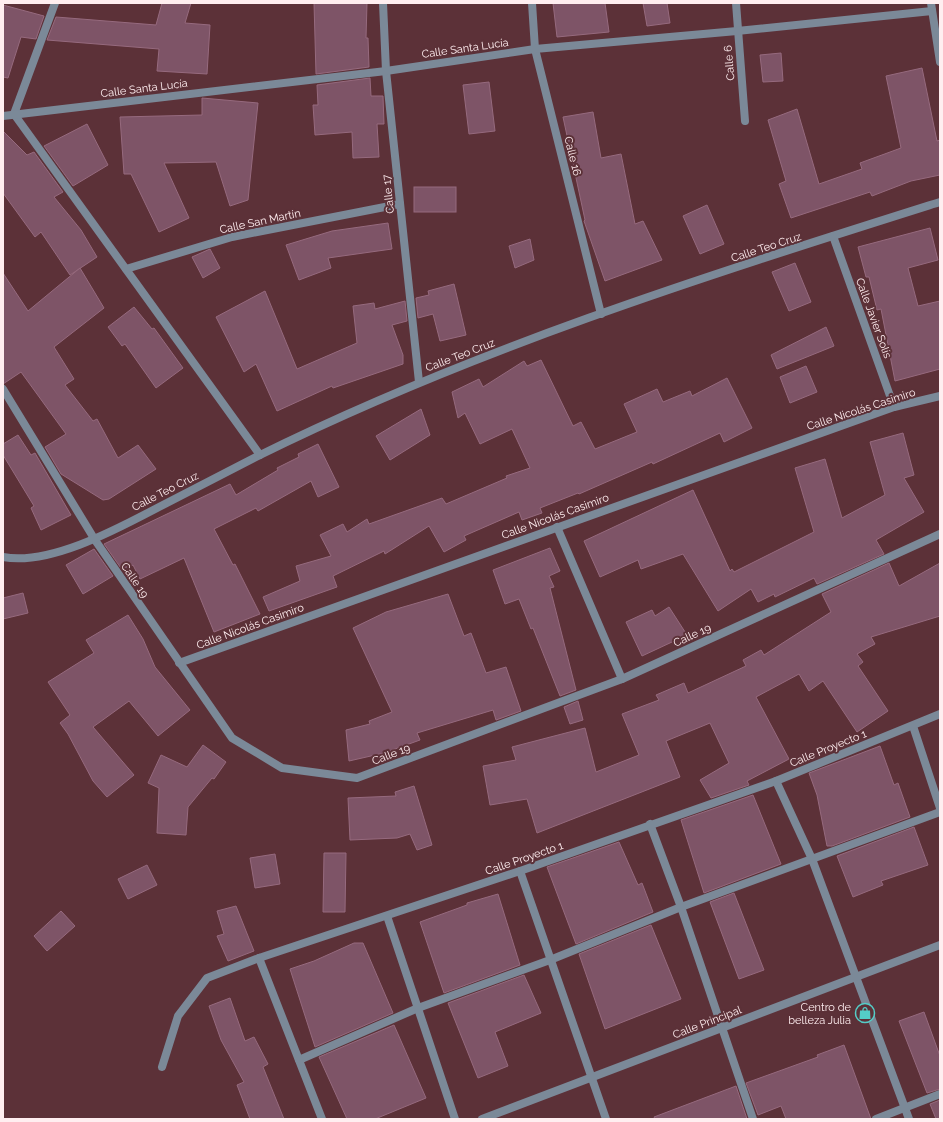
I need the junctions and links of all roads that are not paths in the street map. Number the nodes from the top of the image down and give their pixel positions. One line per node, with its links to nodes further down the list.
1 (55, 3): 10 (street)
2 (383, 3): 9 (street, Calle 17)
3 (532, 3): 7 (street, Calle 16)
4 (736, 3): 6 (street, Calle 6)
5 (932, 7): 6 (street, Calle Santa Lucía); 8 (street)
6 (738, 31): 7 (street, Calle Santa Lucía); 12 (street, Calle 6)
7 (535, 49): 9 (street, Calle Santa Lucía); 17 (street, Calle 16)
8 (940, 62)
9 (386, 71): 10 (street, Calle Santa Lucía); 14 (street, Calle 17)
10 (14, 114): 11 (street, Calle Santa Lucía); 16 (street)
11 (3, 116)
12 (745, 121)
13 (940, 202): 15 (street, Calle Teo Cruz)
14 (400, 204): 16 (street, Calle San Martín); 18 (street, Calle 17)
15 (833, 236): 17 (street, Calle Teo Cruz); 21 (street, Calle Javier Solís)
16 (126, 269): 22 (street)
17 (601, 314): 18 (street, Calle Teo Cruz)
18 (419, 382): 22 (street, Calle Teo Cruz)
19 (3, 389): 25 (street, Calle 19)
20 (940, 396): 21 (street, Calle Nicolás Casimiro)
21 (894, 407): 23 (street, Calle Nicolás Casimiro)
22 (260, 455): 25 (street, Calle Teo Cruz)
23 (557, 527): 27 (street, Calle Nicolás Casimiro); 28 (street)
24 (940, 534): 28 (street, Calle 19)
25 (94, 540): 26 (street, Calle Teo Cruz); 27 (street, Calle 19)
26 (3, 557)
27 (178, 663): 28 (street, Calle 19)
28 (622, 678)
29 (940, 714): 30 (street, Calle Proyecto 1)
30 (913, 726): 31 (street, Calle Proyecto 1); 32 (street)
31 (776, 781): 34 (street, Calle Proyecto 1); 35 (street)
32 (940, 808)
33 (940, 812): 35 (street)
34 (650, 824): 36 (street, Calle Proyecto 1); 37 (street)
35 (812, 859): 37 (street); 42 (street)
36 (520, 871): 38 (street, Calle Proyecto 1); 41 (street)
37 (681, 907): 41 (street); 44 (street)
38 (387, 916): 40 (street, Calle Proyecto 1); 43 (street)
39 (940, 945): 42 (street, Calle Principal)
40 (259, 958): 45 (street); 46 (street, Calle Proyecto 1)
41 (550, 960): 43 (street); 47 (street)
42 (857, 977): 44 (street, Calle Principal); 49 (street)
43 (418, 1008): 45 (street); 51 (street)
44 (723, 1027): 47 (street, Calle Principal); 54 (street)
45 (299, 1060): 50 (street)
46 (162, 1067)
47 (591, 1079): 52 (street, Calle Principal); 53 (street)
48 (940, 1094): 49 (street)
49 (905, 1108): 55 (street); 56 (street)
50 (322, 1119)
51 (454, 1119)
52 (482, 1119)
53 (606, 1119)
54 (754, 1119)
55 (876, 1119)
56 (909, 1119)

